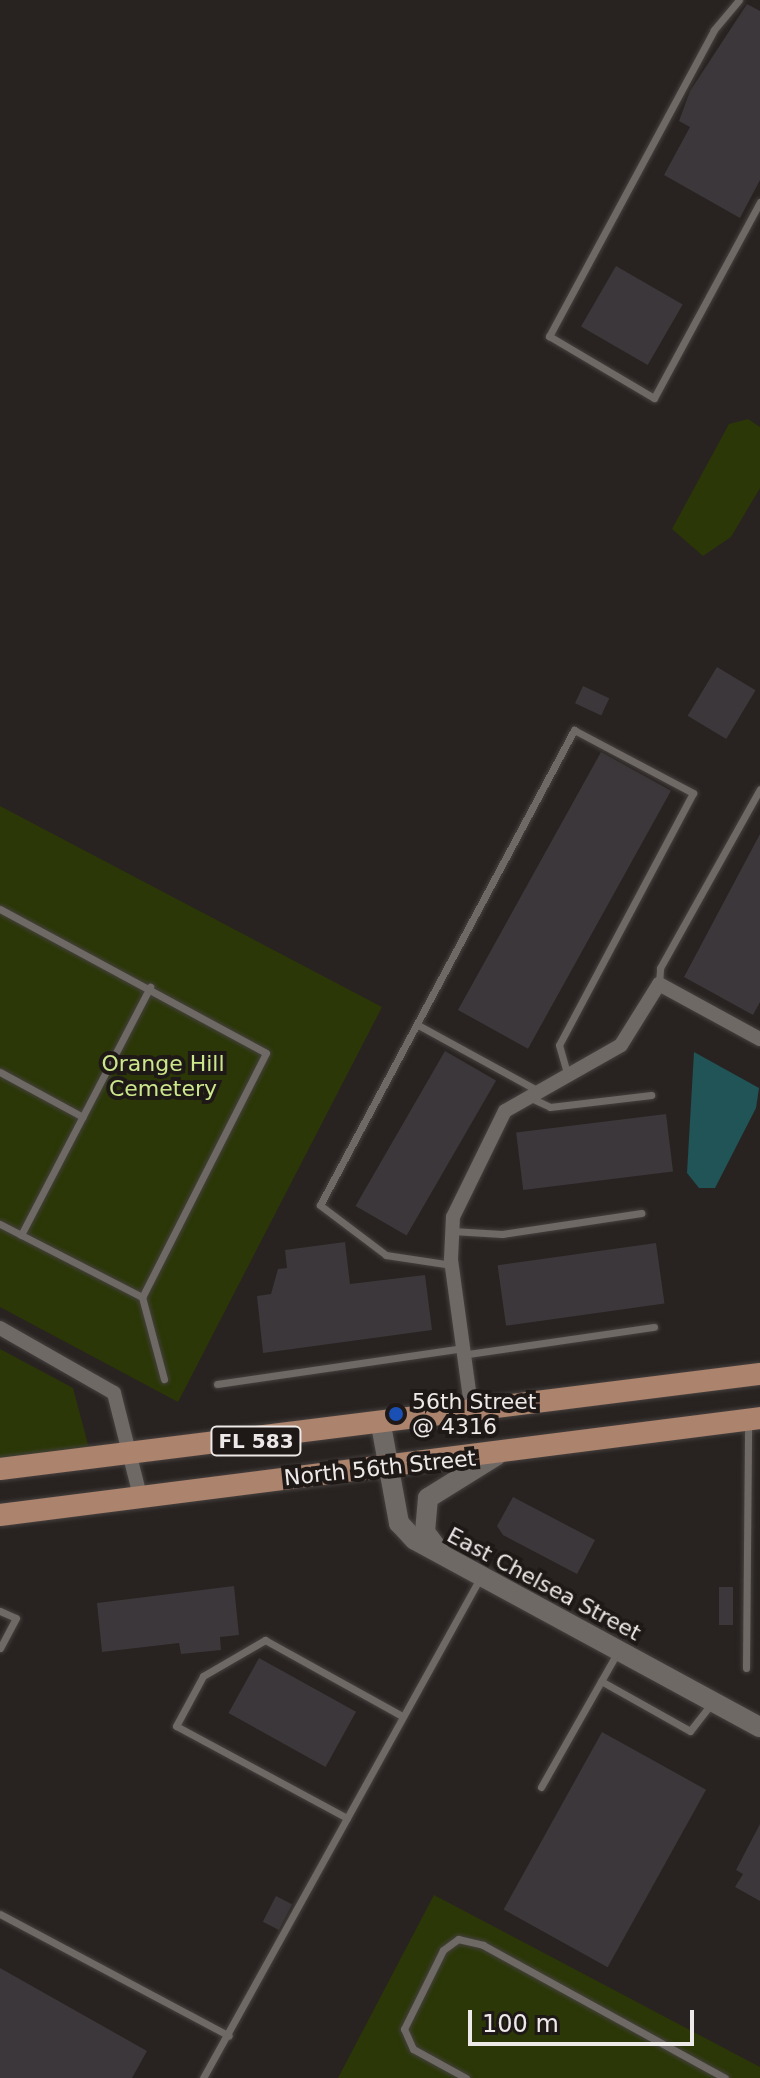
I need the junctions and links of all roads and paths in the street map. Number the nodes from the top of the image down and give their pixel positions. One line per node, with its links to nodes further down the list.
1 (739, 0): 2 (lane)
2 (760, 202)
3 (760, 789): 5 (lane)
4 (0, 909): 6 (lane)
5 (659, 984): 8 (street); 10 (street)
6 (150, 987): 13 (lane); 19 (lane)
7 (418, 1025): 10 (lane); 11 (lane); 18 (lane)
8 (760, 1039)
9 (0, 1072): 13 (lane)
10 (567, 1073): 11 (street)
11 (530, 1092): 12 (lane); 16 (street)
12 (651, 1095)
13 (83, 1117): 17 (lane)
14 (641, 1213): 16 (lane)
15 (0, 1224): 17 (lane)
16 (452, 1231): 18 (street)
17 (21, 1235): 19 (lane)
18 (452, 1265): 22 (street)
19 (142, 1297): 24 (lane)
20 (654, 1327): 22 (lane)
21 (0, 1328): 29 (street)
22 (468, 1351): 25 (lane); 26 (street)
23 (760, 1374): 26 (main road, North 56th Street / FL 583)
24 (164, 1379)
25 (217, 1384)
26 (472, 1413): 28 (main road, North 56th Street / FL 583)
27 (754, 1418): 30 (main road, North 56th Street / FL 583); 34 (lane)
28 (381, 1425): 29 (main road, North 56th Street / FL 583); 31 (street, East Chelsea Street)
29 (130, 1451): 32 (main road, North 56th Street / FL 583); 35 (street)
30 (497, 1455): 31 (main road, North 56th Street / FL 583); 37 (street)
31 (386, 1467): 35 (main road, North 56th Street / FL 583); 37 (street, East Chelsea Street)
32 (0, 1469)
33 (760, 1472): 34 (lane)
34 (748, 1473): 42 (lane)
35 (140, 1496): 36 (main road, North 56th Street / FL 583)
36 (0, 1515)
37 (449, 1561): 38 (street, East Chelsea Street)
38 (480, 1578): 41 (street, East Chelsea Street); 45 (lane)
39 (0, 1611): 40 (lane)
40 (0, 1648)
41 (618, 1651): 43 (lane); 44 (street, East Chelsea Street)
42 (746, 1668)
43 (601, 1681): 44 (lane); 47 (lane)
44 (713, 1702): 46 (street, East Chelsea Street)
45 (402, 1716): 48 (lane); 48 (lane)
46 (760, 1727)
47 (541, 1787)
48 (347, 1818): 50 (lane)
49 (0, 1914): 50 (lane)
50 (229, 2036): 51 (lane)
51 (203, 2078)
52 (466, 2078): 53 (lane)
53 (725, 2078)

